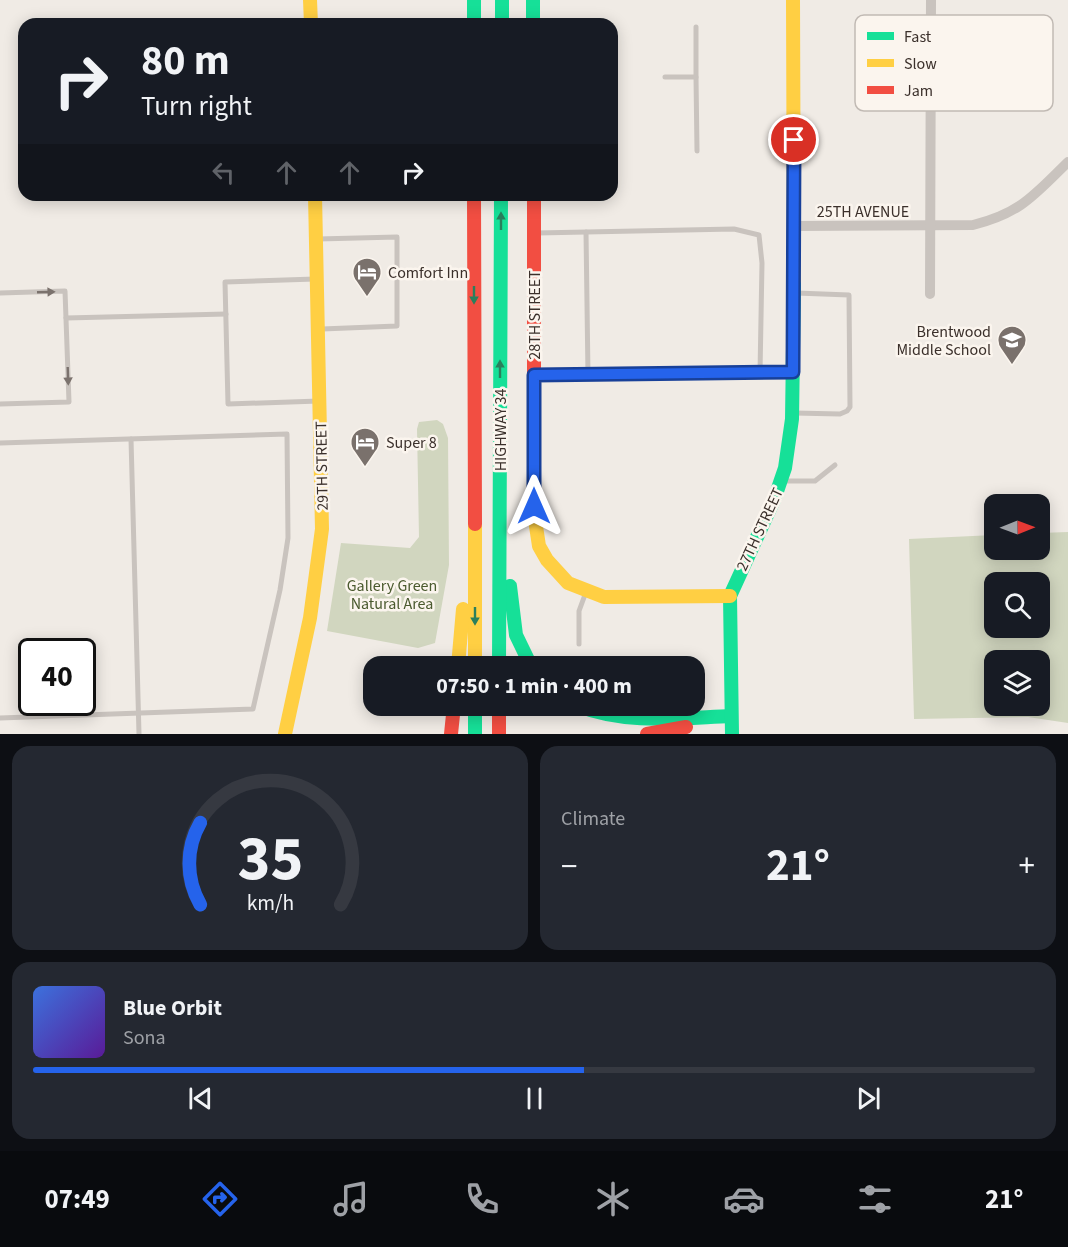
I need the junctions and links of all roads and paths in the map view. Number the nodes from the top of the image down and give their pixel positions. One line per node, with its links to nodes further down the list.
1 (310, 0): 6 (main road)
2 (474, 0): 7 (main road)
3 (502, 0): 8 (main road)
4 (533, 0): 9 (main road)
5 (793, 0): 20 (main road, 27TH STREET)
6 (311, 18)
7 (474, 18)
8 (502, 18)
9 (533, 18)
10 (696, 27): 12 (lane)
11 (665, 77): 12 (lane)
12 (696, 77): 14 (lane)
13 (932, 111): 21 (street)
14 (697, 151)
15 (1068, 162): 21 (street, 25TH AVENUE)
16 (315, 201): 24 (main road, 29TH STREET)
17 (474, 201): 43 (main road, HIGHWAY 34, one-way to 43)
18 (501, 201): 44 (main road, HIGHWAY 34, one-way to 18)
19 (534, 201): 23 (main road, 28TH STREET)
20 (795, 226): 21 (street, 25TH AVENUE); 27 (main road, 27TH STREET)
21 (932, 226): 28 (street)
22 (586, 232): 23 (lane); 33 (lane); 35 (lane)
23 (534, 233): 34 (main road, 28TH STREET)
24 (316, 239): 25 (main road, 29TH STREET); 31 (lane)
25 (317, 279): 29 (lane); 31 (main road, 29TH STREET)
26 (0, 293): 30 (lane, one-way to 30)
27 (794, 293): 32 (main road, 27TH STREET); 38 (lane)
28 (930, 294)
29 (226, 314): 30 (lane); 36 (lane)
30 (66, 318): 37 (lane, one-way to 37)
31 (318, 330): 36 (main road, 29TH STREET)
32 (793, 372): 33 (lane); 38 (main road, 27TH STREET)
33 (760, 373): 35 (lane)
34 (534, 375): 35 (lane); 45 (main road, 28TH STREET)
35 (588, 375)
36 (320, 401): 60 (main road, 29TH STREET)
37 (0, 404)
38 (792, 413): 42 (main road, 27TH STREET)
39 (131, 439): 40 (lane); 52 (lane); 52 (lane)
40 (0, 443)
41 (835, 465): 42 (lane)
42 (780, 481): 46 (main road, 27TH STREET)
43 (474, 493): 48 (main road); 49 (main road, HIGHWAY 34, one-way to 49)
44 (499, 511): 50 (main road, HIGHWAY 34); 51 (main road)
45 (587, 590): 46 (main road, 28TH STREET); 47 (lane)
46 (730, 596): 58 (main road, 27TH STREET)
47 (579, 644)
48 (459, 656)
49 (475, 656)
50 (499, 656)
51 (526, 656)
52 (138, 714): 57 (lane); 59 (lane)
53 (452, 716): 61 (main road)
54 (475, 716): 62 (main road)
55 (499, 716): 63 (main road)
56 (613, 716): 58 (main road)
57 (0, 718)
58 (731, 726): 64 (main road)
59 (139, 734)
60 (285, 734)
61 (450, 734)
62 (476, 734)
63 (499, 734)
64 (647, 734)

